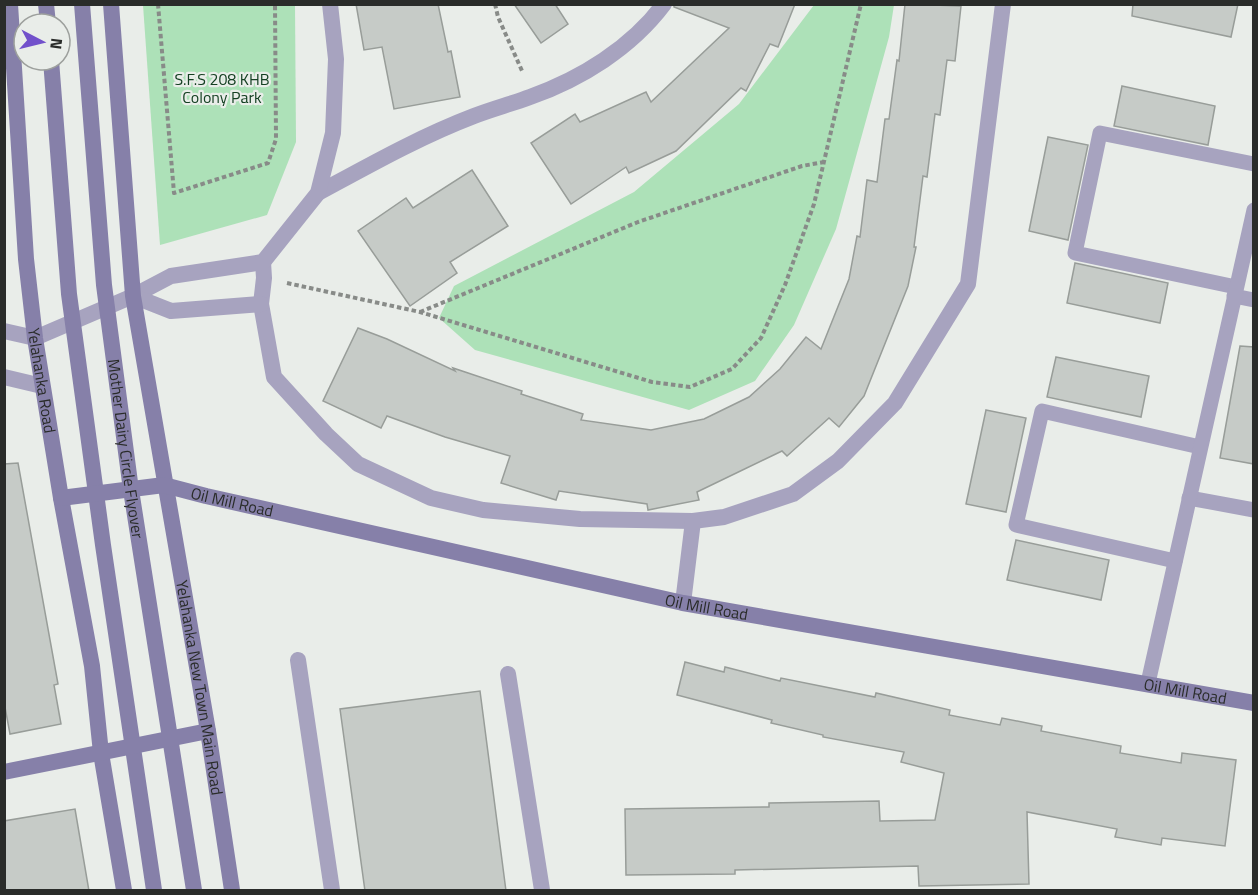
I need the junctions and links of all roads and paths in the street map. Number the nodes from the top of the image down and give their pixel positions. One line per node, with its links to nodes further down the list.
1 (10, 4): 24 (main road, Yelahanka Road)
2 (82, 4): 44 (main road, Mother Dairy Circle Flyover)
3 (111, 4): 19 (main road)
4 (158, 4): 5 (path)
5 (275, 4)
6 (330, 4): 15 (street)
7 (495, 4): 12 (path)
8 (664, 4): 12 (street)
9 (861, 4): 13 (path)
10 (1003, 4): 32 (street)
11 (52, 72): 43 (main road)
12 (532, 96): 15 (street)
13 (824, 162): 22 (path); 22 (path)
14 (1254, 164): 18 (lane)
15 (318, 194): 17 (street)
16 (1254, 210): 18 (lane)
17 (264, 270): 19 (street); 21 (street); 22 (path)
18 (1235, 292): 20 (lane); 27 (lane)
19 (133, 296): 21 (street); 24 (street); 28 (main road)
20 (1254, 300)
21 (261, 304): 32 (street)
22 (420, 312)
23 (4, 331): 24 (street)
24 (34, 338): 26 (main road, Yelahanka Road)
25 (4, 377): 26 (street)
26 (42, 386): 29 (main road, Yelahanka Road)
27 (1200, 447): 30 (lane); 33 (lane)
28 (164, 485): 29 (main road); 34 (main road, Oil Mill Road); 39 (main road, Yelahanka New Town Main Road)
29 (61, 498): 40 (main road, Yelahanka Road)
30 (1189, 498): 31 (lane); 33 (lane)
31 (1254, 510)
32 (693, 521): 34 (street)
33 (1175, 561): 37 (lane)
34 (683, 603): 37 (main road, Oil Mill Road)
35 (298, 660): 46 (street)
36 (508, 674): 47 (street)
37 (1148, 684): 38 (main road, Oil Mill Road)
38 (1254, 703)
39 (208, 731): 40 (main road); 45 (main road, Yelahanka New Town Main Road)
40 (101, 753): 41 (main road); 42 (main road)
41 (4, 772)
42 (124, 891)
43 (154, 891)
44 (194, 891)
45 (232, 891)
46 (332, 891)
47 (542, 891)

